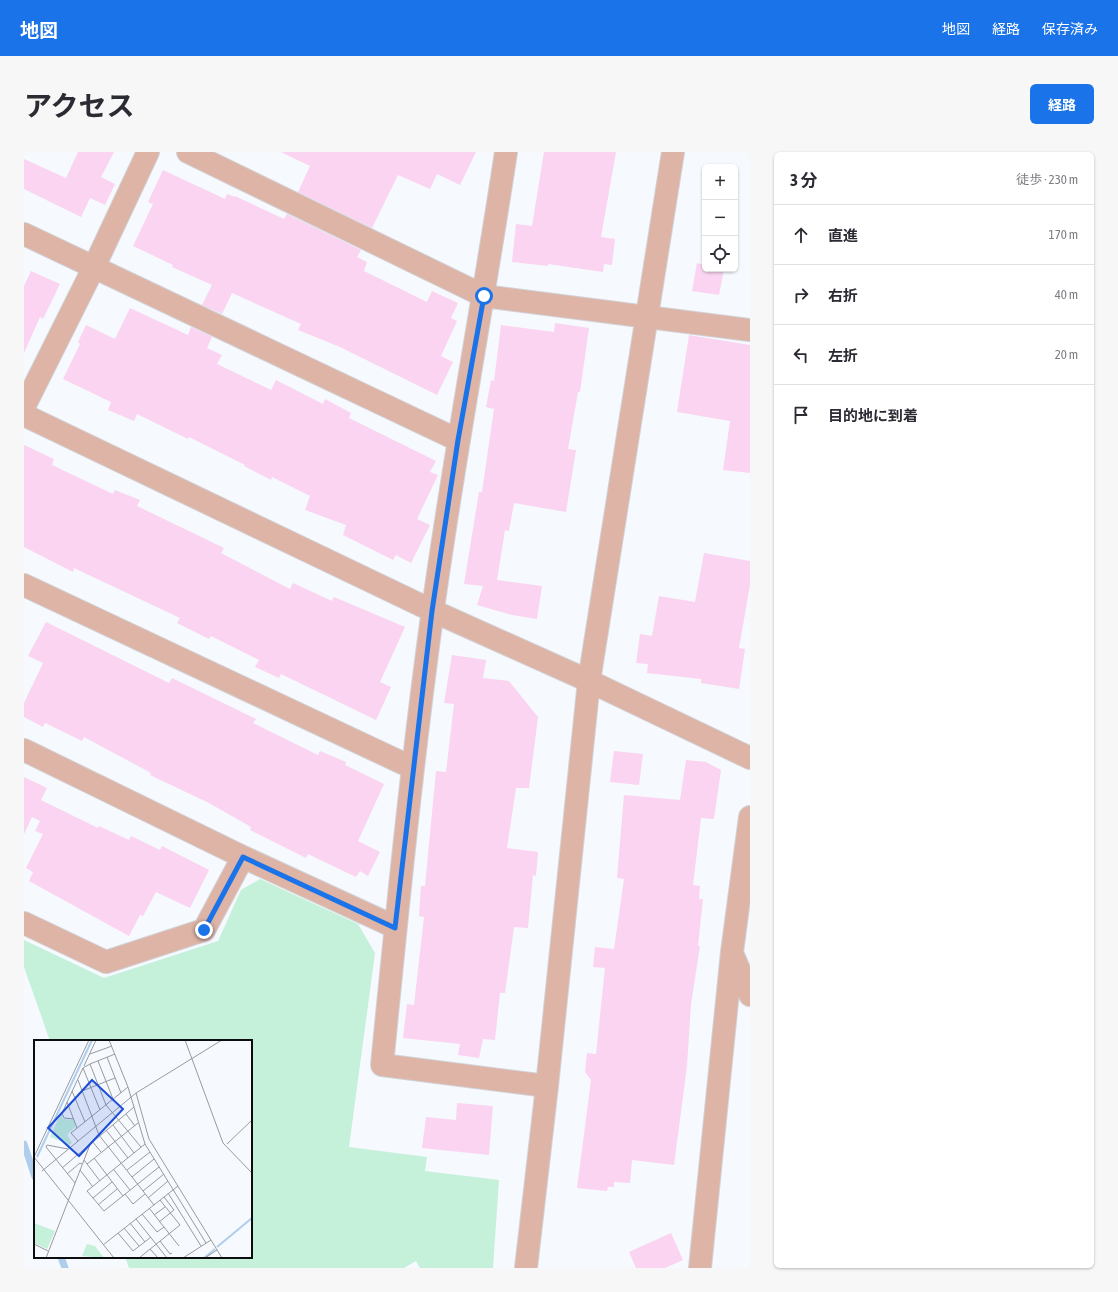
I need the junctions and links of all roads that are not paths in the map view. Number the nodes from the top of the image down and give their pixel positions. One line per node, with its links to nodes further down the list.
1 (148, 152): 6 (street)
2 (188, 152): 7 (street)
3 (506, 152): 7 (street)
4 (673, 152): 8 (street)
5 (24, 234): 6 (street)
6 (94, 267): 10 (street); 12 (street)
7 (484, 296): 8 (street); 12 (street)
8 (647, 318): 9 (street); 15 (street)
9 (750, 330)
10 (24, 407)
11 (24, 415): 14 (street)
12 (458, 440): 14 (street)
13 (24, 585): 18 (street)
14 (432, 611): 15 (street); 18 (street)
15 (590, 681): 17 (street); 26 (street)
16 (24, 750): 20 (street)
17 (750, 758)
18 (413, 768): 23 (street)
19 (750, 817): 21 (street)
20 (243, 857): 22 (street); 23 (street)
21 (744, 917): 24 (street)
22 (24, 922)
23 (395, 928): 26 (street)
24 (732, 952): 25 (street); 28 (street)
25 (750, 994)
26 (547, 1086): 27 (street)
27 (526, 1268)
28 (700, 1268)

